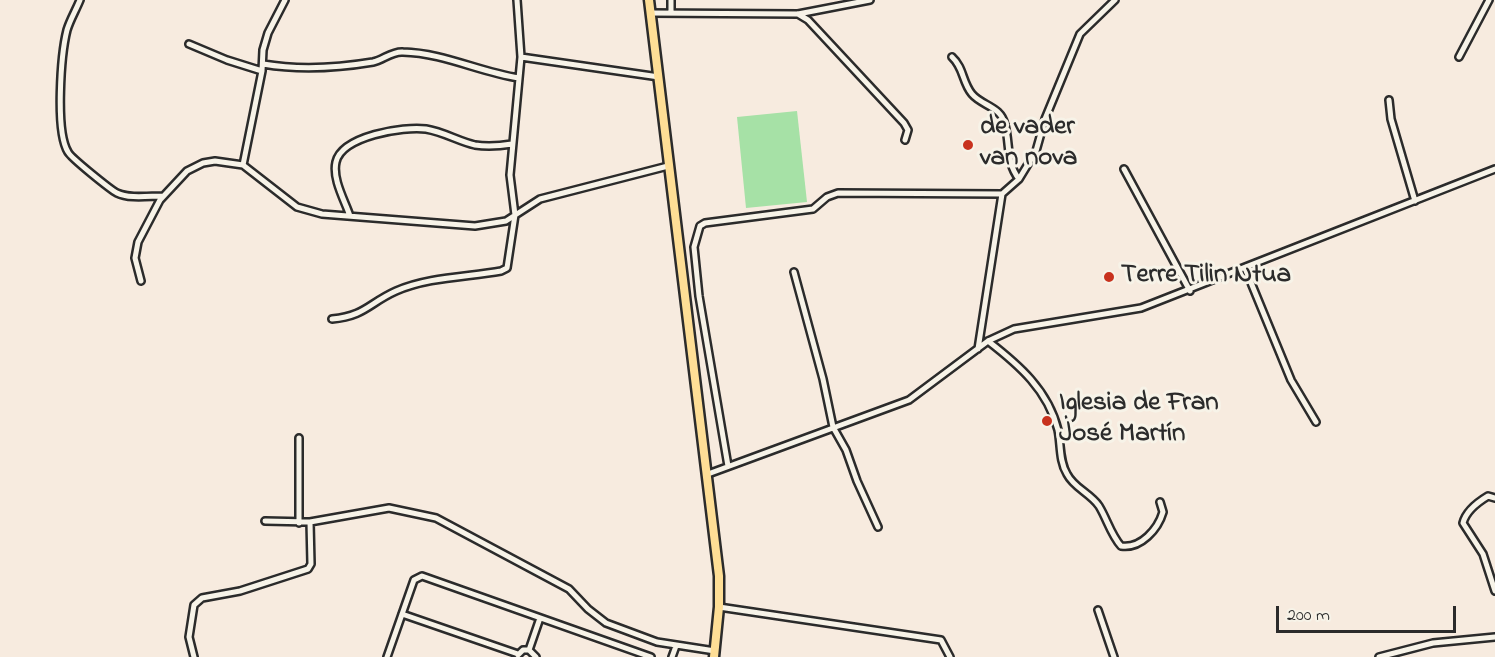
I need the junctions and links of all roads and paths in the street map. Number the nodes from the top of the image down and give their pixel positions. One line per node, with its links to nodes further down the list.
1 (80, 0): 28 (street)
2 (285, 0): 16 (street)
3 (517, 0): 13 (street)
4 (649, 0): 10 (main road)
5 (671, 0): 9 (street)
6 (870, 0): 11 (street)
7 (1115, 0): 26 (street)
8 (1489, 0): 15 (street)
9 (671, 12): 10 (street); 11 (street)
10 (650, 13): 17 (main road)
11 (798, 14): 20 (street)
12 (189, 44): 16 (street)
13 (521, 57): 17 (street); 18 (street)
14 (952, 57): 26 (street)
15 (1459, 57)
16 (262, 68): 18 (street); 22 (street)
17 (659, 77): 23 (main road)
18 (519, 78): 21 (street)
19 (1389, 99): 29 (street)
20 (905, 140)
21 (512, 144): 30 (street); 31 (street)
22 (243, 165): 28 (street); 31 (street)
23 (668, 165): 30 (street); 43 (main road)
24 (1124, 169): 35 (street)
25 (1495, 169): 29 (street)
26 (1019, 179): 27 (street)
27 (1002, 194): 38 (street); 42 (street)
28 (163, 196): 34 (street)
29 (1415, 201): 32 (street)
30 (515, 215): 31 (street); 36 (street)
31 (350, 216)
32 (1245, 268): 35 (street); 39 (street)
33 (794, 272): 40 (street)
34 (141, 281)
35 (1190, 291): 37 (street)
36 (333, 319)
37 (988, 341): 38 (street); 45 (street)
38 (978, 349): 40 (street)
39 (1316, 422)
40 (833, 427): 42 (street); 49 (street)
41 (299, 438): 48 (street)
42 (728, 466): 43 (street)
43 (708, 474): 51 (main road)
44 (1495, 498): 50 (street)
45 (1160, 502)
46 (265, 521): 48 (street)
47 (310, 522): 48 (street); 56 (street); 61 (street)
48 (299, 523)
49 (878, 527)
50 (1495, 591)
51 (719, 607): 59 (main road); 67 (street)
52 (1098, 610): 68 (street)
53 (402, 614): 54 (street); 60 (street); 62 (street)
54 (540, 618): 57 (street); 58 (street)
55 (1495, 637): 69 (street)
56 (676, 645): 59 (street); 66 (street)
57 (626, 649): 64 (street); 65 (street)
58 (529, 650): 60 (street); 63 (street)
59 (715, 654)
60 (518, 656)
61 (194, 657)
62 (389, 657)
63 (536, 657)
64 (623, 657)
65 (651, 657)
66 (672, 657)
67 (950, 657)
68 (1114, 657)
69 (1379, 657)

